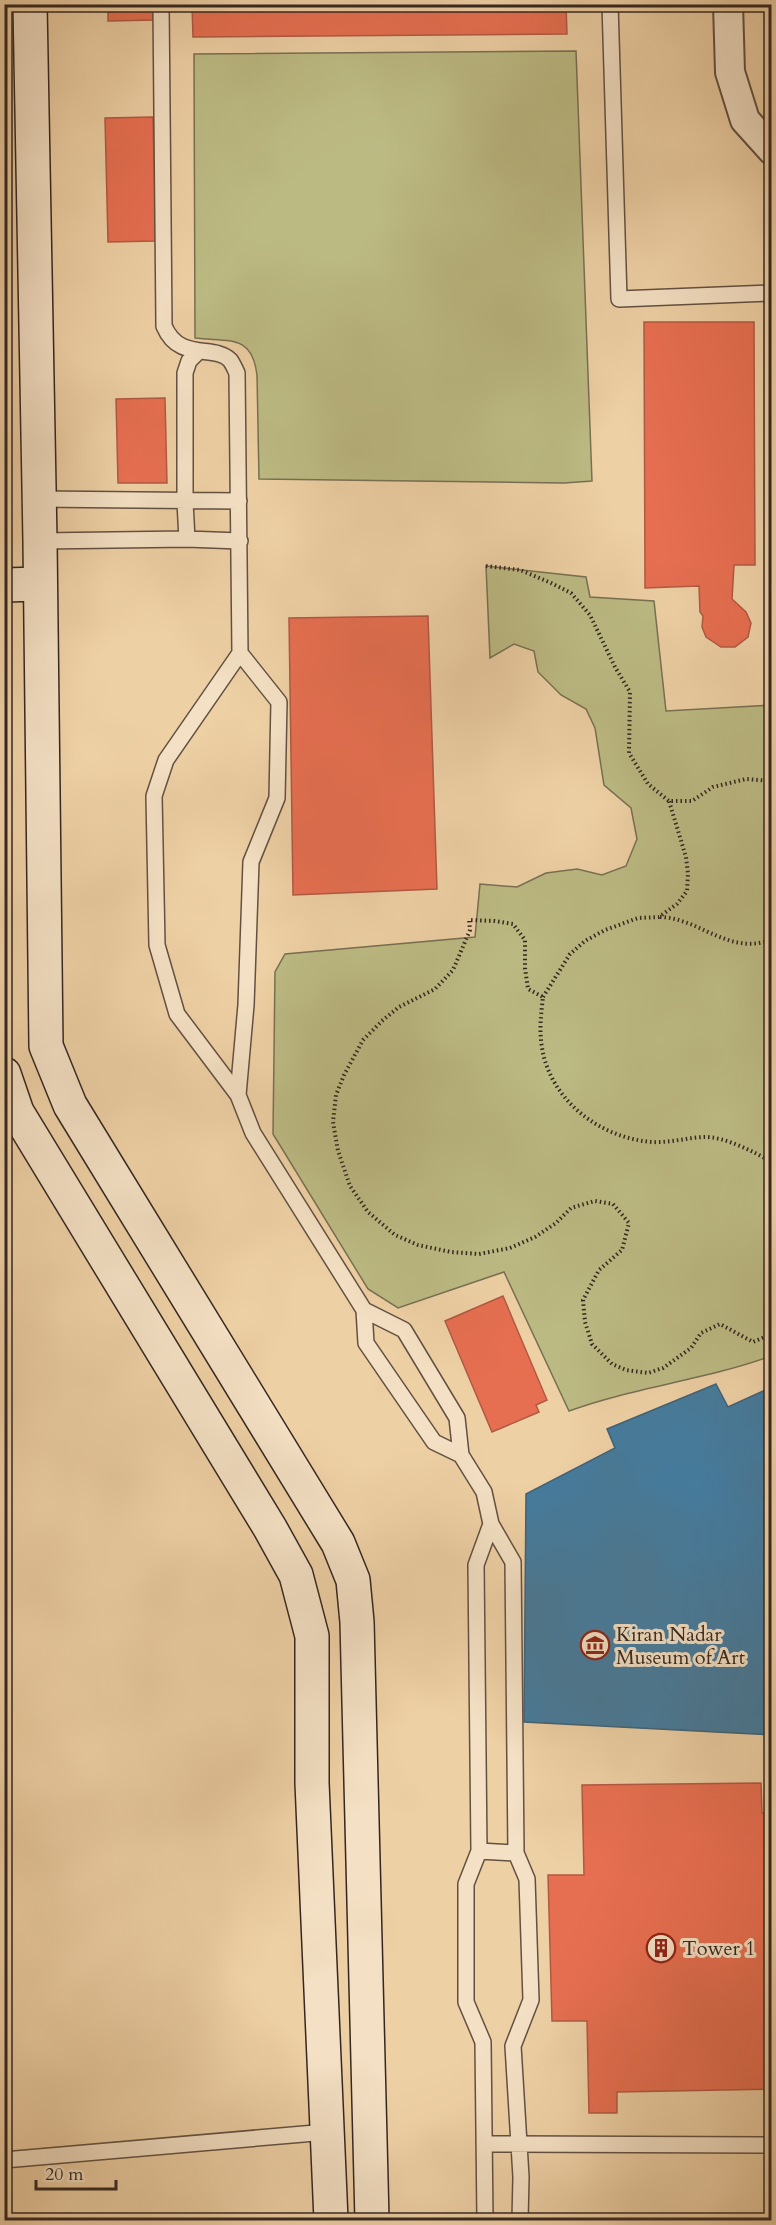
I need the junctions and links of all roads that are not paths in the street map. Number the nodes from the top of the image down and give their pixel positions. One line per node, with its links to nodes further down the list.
1 (30, 4): 8 (street)
2 (161, 4): 7 (lane)
3 (609, 4): 6 (lane)
4 (729, 4): 5 (street)
5 (771, 150)
6 (771, 293)
7 (198, 352): 9 (lane); 10 (lane)
8 (38, 499): 10 (lane); 12 (street)
9 (238, 501): 10 (lane); 13 (lane)
10 (184, 502): 11 (lane)
11 (187, 539): 12 (lane); 13 (lane)
12 (40, 541): 14 (street)
13 (240, 541): 16 (lane)
14 (39, 584): 15 (street); 30 (street)
15 (4, 585)
16 (240, 652): 18 (lane); 18 (lane)
17 (4, 1074): 24 (street)
18 (238, 1095): 19 (lane)
19 (364, 1310): 20 (lane); 20 (lane)
20 (461, 1455): 21 (lane)
21 (491, 1524): 22 (lane); 23 (lane)
22 (479, 1851): 23 (lane); 25 (lane)
23 (516, 1853): 27 (lane)
24 (327, 2132): 28 (lane); 29 (street)
25 (484, 2144): 27 (lane); 31 (lane)
26 (771, 2145): 27 (lane)
27 (519, 2146): 32 (lane)
28 (4, 2160)
29 (331, 2220)
30 (372, 2220)
31 (485, 2220)
32 (520, 2220)

